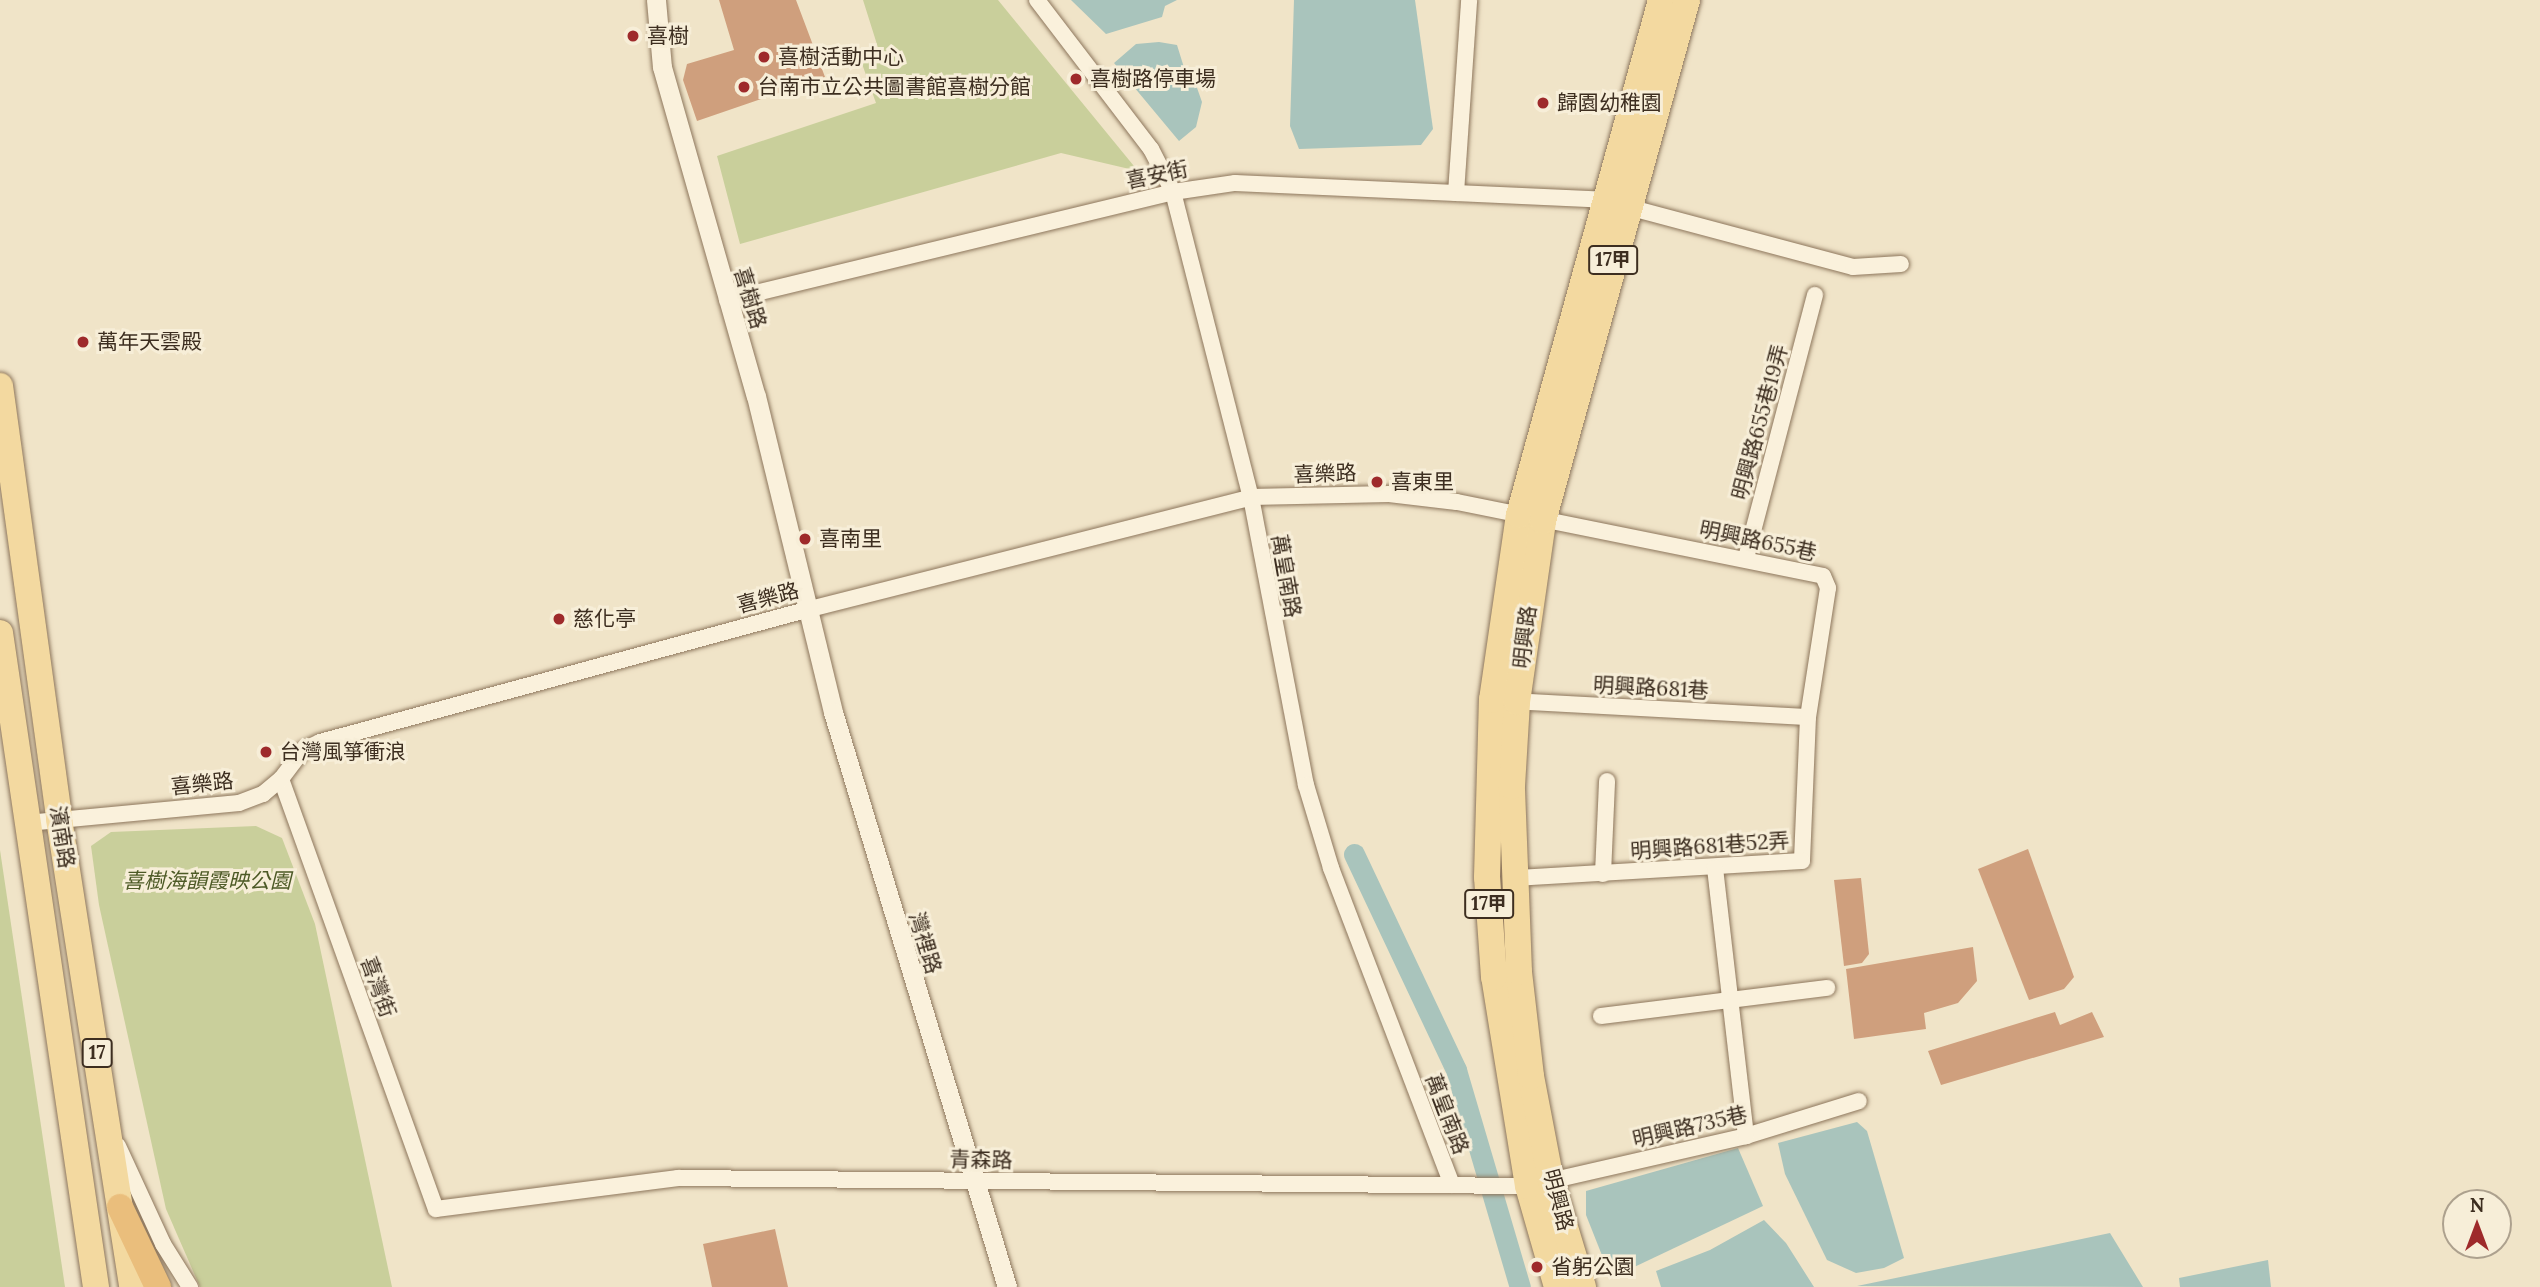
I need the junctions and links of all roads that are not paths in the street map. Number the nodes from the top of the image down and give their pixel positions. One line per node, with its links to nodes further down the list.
1 (656, 0): 11 (street, 喜樹路)
2 (1037, 0): 6 (street, 萬皇南路)
3 (1469, 0): 7 (street)
4 (1661, 0): 8 (main road, 明興路 / 17甲)
5 (1687, 0): 8 (main road, 明興路 / 17甲)
6 (1172, 191): 7 (street, 喜安街); 11 (street, 喜安街); 13 (street, 萬皇南路)
7 (1456, 193): 8 (street, 喜安街)
8 (1617, 203): 9 (street, 喜安街); 14 (main road, 明興路 / 17甲)
9 (1901, 264)
10 (1815, 295): 15 (street, 明興路655巷19弄)
11 (727, 300): 16 (street, 喜樹路)
12 (0, 386): 22 (main road, 濱南路 / 17)
13 (1251, 497): 14 (street, 喜樂路); 16 (street, 喜樂路); 35 (street, 萬皇南路)
14 (1531, 518): 15 (street, 明興路655巷); 18 (main road, 明興路 / 17甲)
15 (1746, 558): 19 (street, 明興路655巷)
16 (806, 610): 20 (street, 喜樂路); 33 (street, 灣裡路)
17 (0, 633): 23 (main road, 濱南路 / 17)
18 (1505, 701): 19 (street, 明興路681巷); 26 (main road, 明興路 / 17甲); 34 (main road, 明興路 / 17甲)
19 (1808, 717): 24 (street, 明興路681巷52弄)
20 (281, 779): 22 (street, 喜樂路); 37 (street, 喜灣街)
21 (1607, 781): 25 (street, 明興路681巷52弄)
22 (59, 819): 23 (street, 喜樂路); 31 (main road, 濱南路 / 17)
23 (27, 823): 38 (main road, 濱南路 / 17)
24 (1715, 868): 25 (street, 明興路681巷52弄); 28 (street)
25 (1603, 874): 26 (street, 明興路681巷52弄)
26 (1513, 878): 34 (main road, 明興路 / 17甲)
27 (1827, 988): 28 (street)
28 (1732, 1001): 29 (street); 32 (street)
29 (1601, 1016)
30 (1859, 1101): 32 (street, 明興路735巷)
31 (108, 1125): 36 (main road, 濱南路 / 17); 41 (street)
32 (1746, 1136): 34 (street, 明興路735巷)
33 (974, 1181): 35 (street, 青森路); 37 (street, 青森路); 42 (street, 灣裡路)
34 (1535, 1184): 35 (street, 青森路); 43 (main road, 明興路 / 17甲); 44 (main road, 明興路 / 17甲)
35 (1453, 1185)
36 (120, 1207): 39 (main road, 濱南路 / 17); 40 (highway)
37 (436, 1209)
38 (96, 1287)
39 (132, 1287)
40 (158, 1287)
41 (190, 1287)
42 (1007, 1287)
43 (1557, 1287)
44 (1583, 1287)

